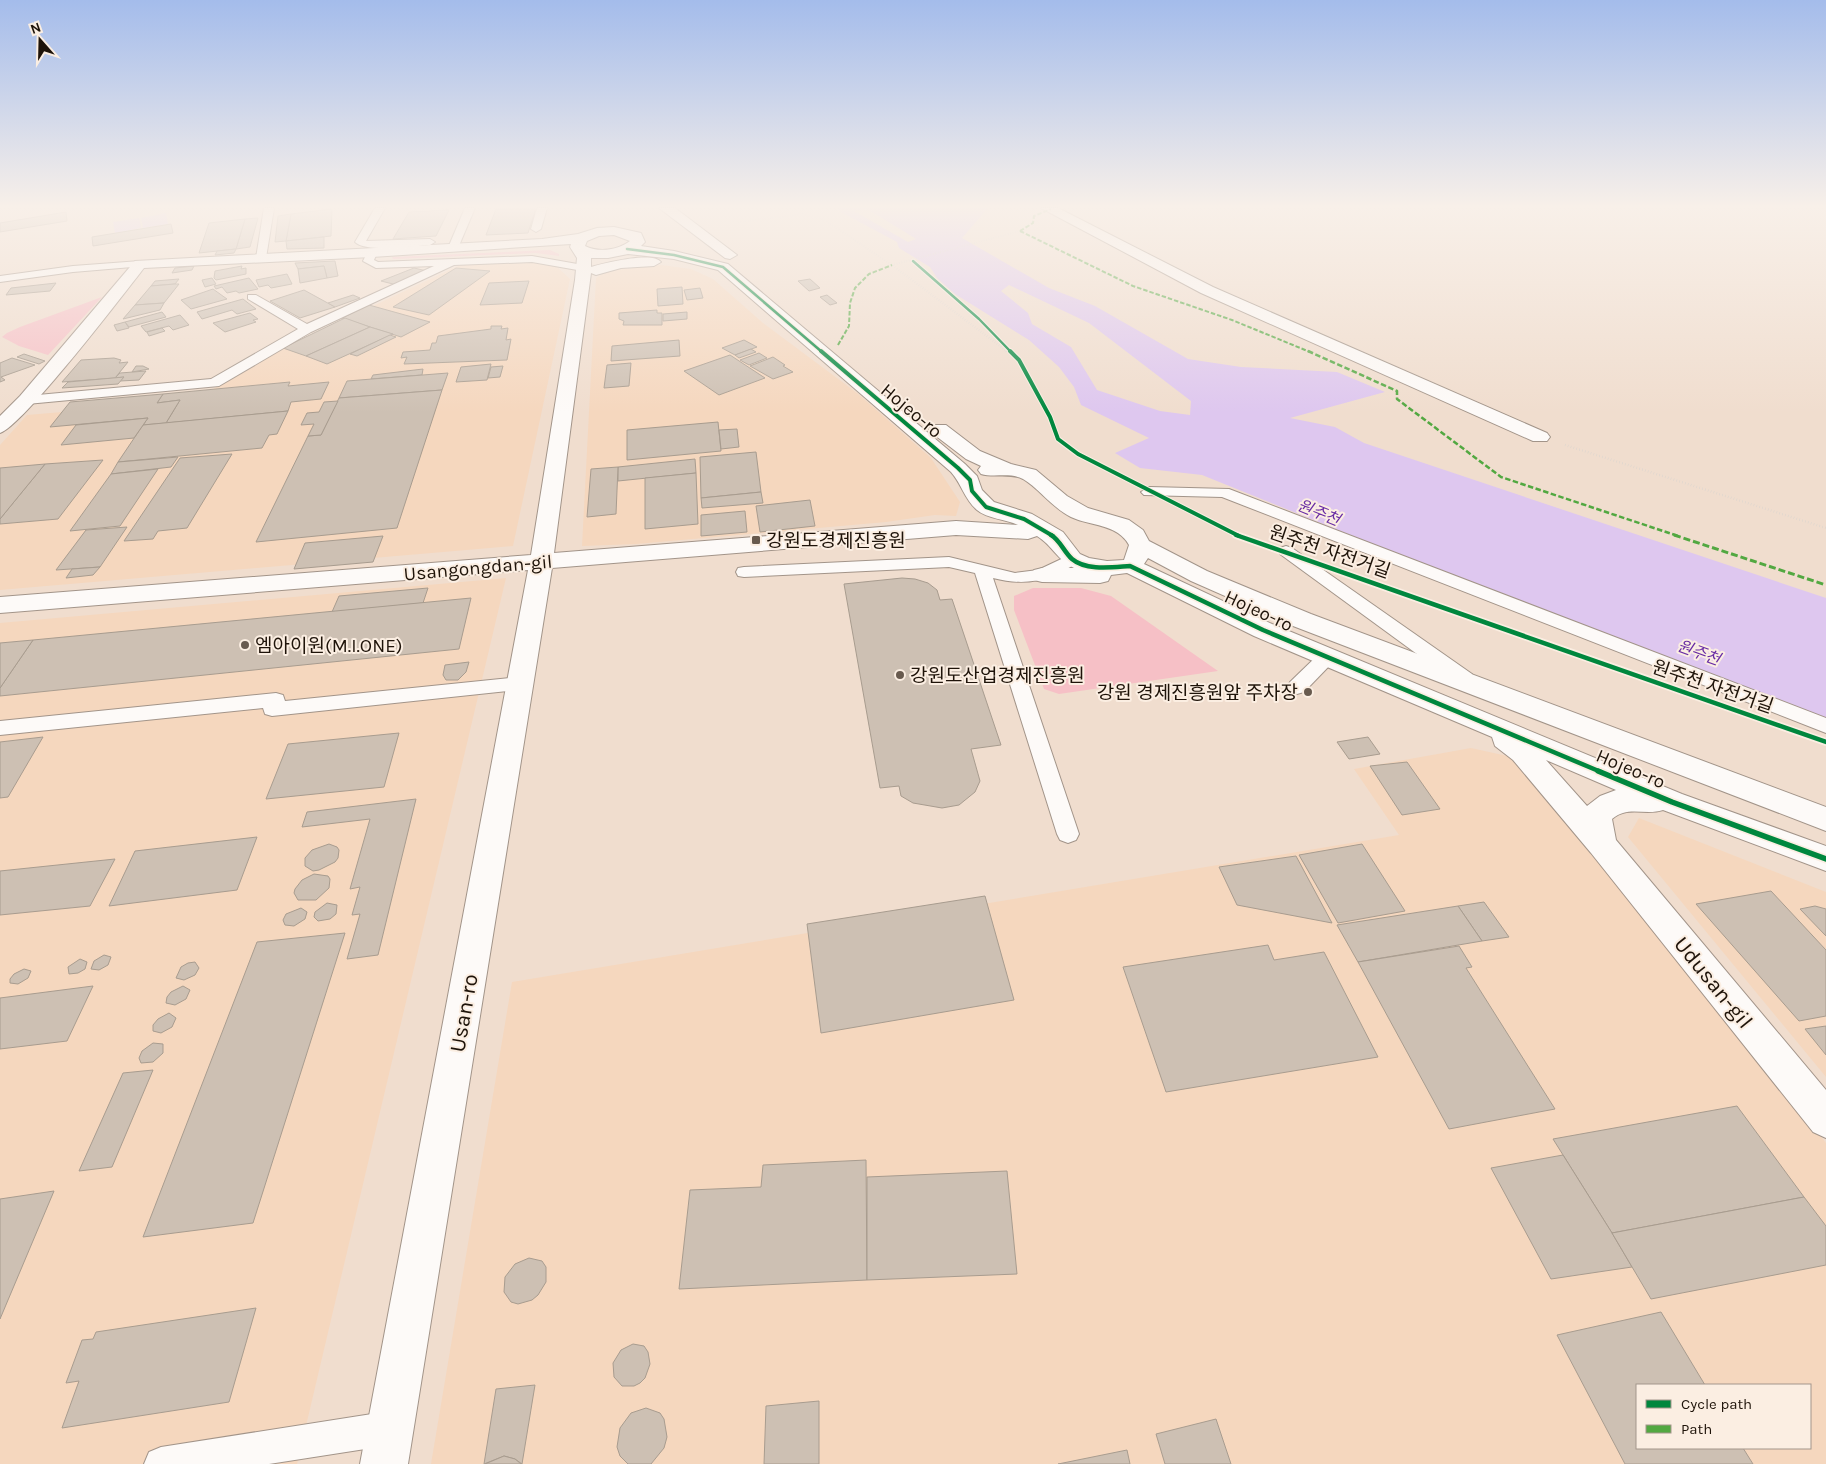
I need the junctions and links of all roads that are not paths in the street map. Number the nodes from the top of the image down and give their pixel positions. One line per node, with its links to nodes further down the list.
1 (20, 276): 9 (lane)
2 (130, 276): 13 (street)
3 (411, 276): 12 (lane)
4 (587, 276): 24 (street, Usan-ro)
5 (724, 276): 10 (street)
6 (733, 276): 10 (street)
7 (756, 276): 16 (street, Hojeo-ro)
8 (1182, 276): 15 (street)
9 (0, 279)
10 (750, 291): 17 (street, Hojeo-ro)
11 (252, 297): 12 (lane)
12 (307, 329): 13 (lane)
13 (26, 400): 14 (street)
14 (0, 427)
15 (1540, 437)
16 (1005, 469): 17 (street, Hojeo-ro); 23 (street, Hojeo-ro)
17 (970, 480): 19 (street, Hojeo-ro)
18 (1149, 492): 36 (lane)
19 (986, 507): 20 (street); 21 (street)
20 (956, 528): 21 (street, Usangongdan-gil); 24 (street, Usangongdan-gil)
21 (1055, 537): 25 (street)
22 (1286, 551): 33 (lane)
23 (1135, 556): 25 (street, Hojeo-ro); 29 (street, Hojeo-ro); 33 (street, Hojeo-ro)
24 (541, 562): 30 (street, Usangongdan-gil); 32 (street, Usan-ro)
25 (1082, 562): 28 (street, Hojeo-ro)
26 (982, 570): 27 (lane); 28 (lane); 42 (lane)
27 (744, 572)
28 (1042, 575): 29 (street)
29 (1176, 587): 31 (street, Hojeo-ro)
30 (0, 605)
31 (1327, 657): 34 (lane); 35 (street, Hojeo-ro)
32 (520, 684): 37 (lane); 46 (street, Usan-ro)
33 (1474, 686): 38 (street, Hojeo-ro)
34 (1297, 687)
35 (1482, 722): 39 (street, Hojeo-ro); 43 (street, Udusan-gil)
36 (1826, 726)
37 (0, 728)
38 (1593, 732): 39 (street); 41 (street, Hojeo-ro)
39 (1577, 762): 40 (street, Hojeo-ro)
40 (1672, 802): 43 (street); 44 (street, Hojeo-ro)
41 (1826, 819)
42 (1068, 834)
43 (1602, 844): 45 (street, Udusan-gil)
44 (1826, 859)
45 (1826, 1119)
46 (391, 1428): 47 (lane); 48 (street, Usan-ro)
47 (161, 1464)
48 (384, 1464)

